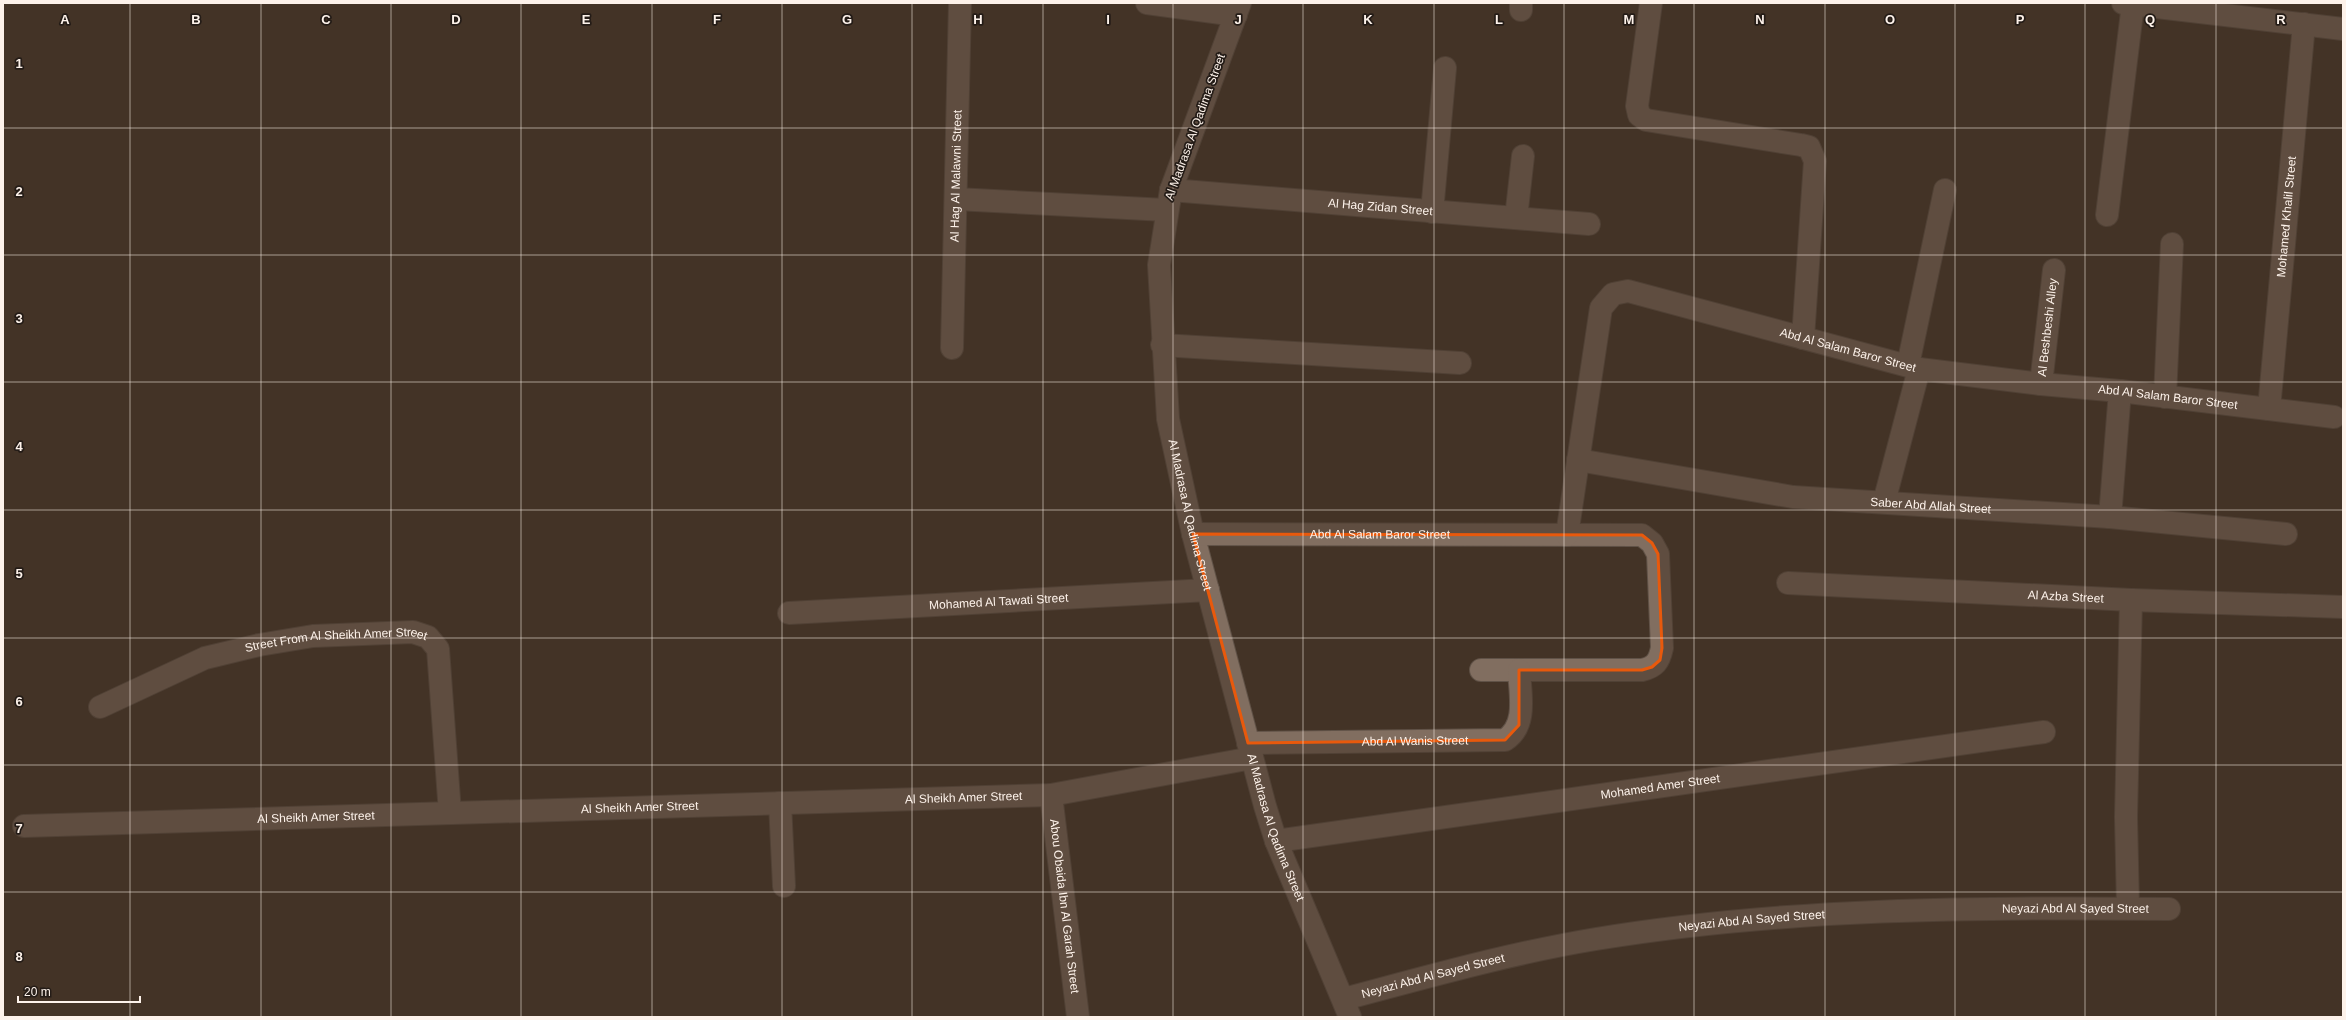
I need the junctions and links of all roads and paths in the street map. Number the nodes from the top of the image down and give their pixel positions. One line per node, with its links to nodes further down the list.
1 (960, 3): 11 (street, Al Hag Al Malawni Street)
2 (1147, 3): 5 (street)
3 (1651, 3): 19 (street)
4 (2128, 3): 6 (street); 14 (street)
5 (1238, 9): 12 (street, Al Madrasa Al Qadima Street)
6 (2304, 24): 7 (street); 27 (street, Mohamed Khalil Street)
7 (2343, 29)
8 (1445, 68): 13 (street)
9 (1523, 156): 15 (street)
10 (1945, 190): 23 (street)
11 (956, 199): 12 (street, Al Hag Zidan Street); 21 (street, Al Hag Al Malawni Street)
12 (1169, 200): 13 (street, Al Hag Zidan Street); 20 (street, Al Madrasa Al Qadima Street)
13 (1432, 212): 15 (street, Al Hag Zidan Street)
14 (2107, 215)
15 (1516, 218): 16 (street, Al Hag Zidan Street)
16 (1589, 224)
17 (2172, 244): 26 (street)
18 (2054, 270): 24 (street, Al Beshbeshi Alley)
19 (1803, 338): 23 (street, Abd Al Salam Baror Street); 29 (street, Abd Al Salam Baror Street)
20 (1162, 345): 22 (street); 32 (street, Al Madrasa Al Qadima Street)
21 (952, 348)
22 (1460, 363)
23 (1913, 367): 24 (street, Abd Al Salam Baror Street); 30 (street)
24 (2041, 384): 25 (street, Abd Al Salam Baror Street)
25 (2120, 391): 26 (street, Abd Al Salam Baror Street); 31 (street)
26 (2165, 397): 27 (street, Abd Al Salam Baror Street)
27 (2269, 409): 28 (street, Abd Al Salam Baror Street)
28 (2334, 417)
29 (1578, 460): 30 (street, Saber Abd Allah Street); 34 (street, Abd Al Salam Baror Street)
30 (1884, 502): 31 (street, Saber Abd Allah Street)
31 (2110, 517): 33 (street, Saber Abd Allah Street)
32 (1193, 534): 34 (street, Abd Al Salam Baror Street); 36 (street, Al Madrasa Al Qadima Street)
33 (2286, 534)
34 (1567, 535): 41 (street, Abd Al Salam Baror Street)
35 (1788, 583): 37 (street, Al Azba Street)
36 (1208, 590): 39 (street, Mohamed Al Tawati Street); 44 (street, Al Madrasa Al Qadima Street)
37 (2131, 600): 38 (street, Al Azba Street); 51 (street)
38 (2343, 607)
39 (789, 613)
40 (1481, 670): 41 (street)
41 (1519, 670): 44 (street, Abd Al Wanis Street)
42 (100, 707): 47 (street, Street From Al Sheikh Amer Street)
43 (2044, 732): 49 (street, Mohamed Amer Street)
44 (1250, 750): 45 (street, Al Sheikh Amer Street); 49 (street, Al Madrasa Al Qadima Street)
45 (1051, 795): 46 (street, Al Sheikh Amer Street); 54 (street, Abou Obaida Ibn Al Garah Street)
46 (780, 803): 47 (street, Al Sheikh Amer Street); 50 (street)
47 (450, 813): 48 (street, Al Sheikh Amer Street)
48 (24, 826)
49 (1276, 841): 53 (street, Al Madrasa Al Qadima Street)
50 (784, 886)
51 (2128, 908): 52 (street, Neyazi Abd Al Sayed Street); 53 (street, Neyazi Abd Al Sayed Street)
52 (2169, 909)
53 (1347, 1008)
54 (1078, 1017)

